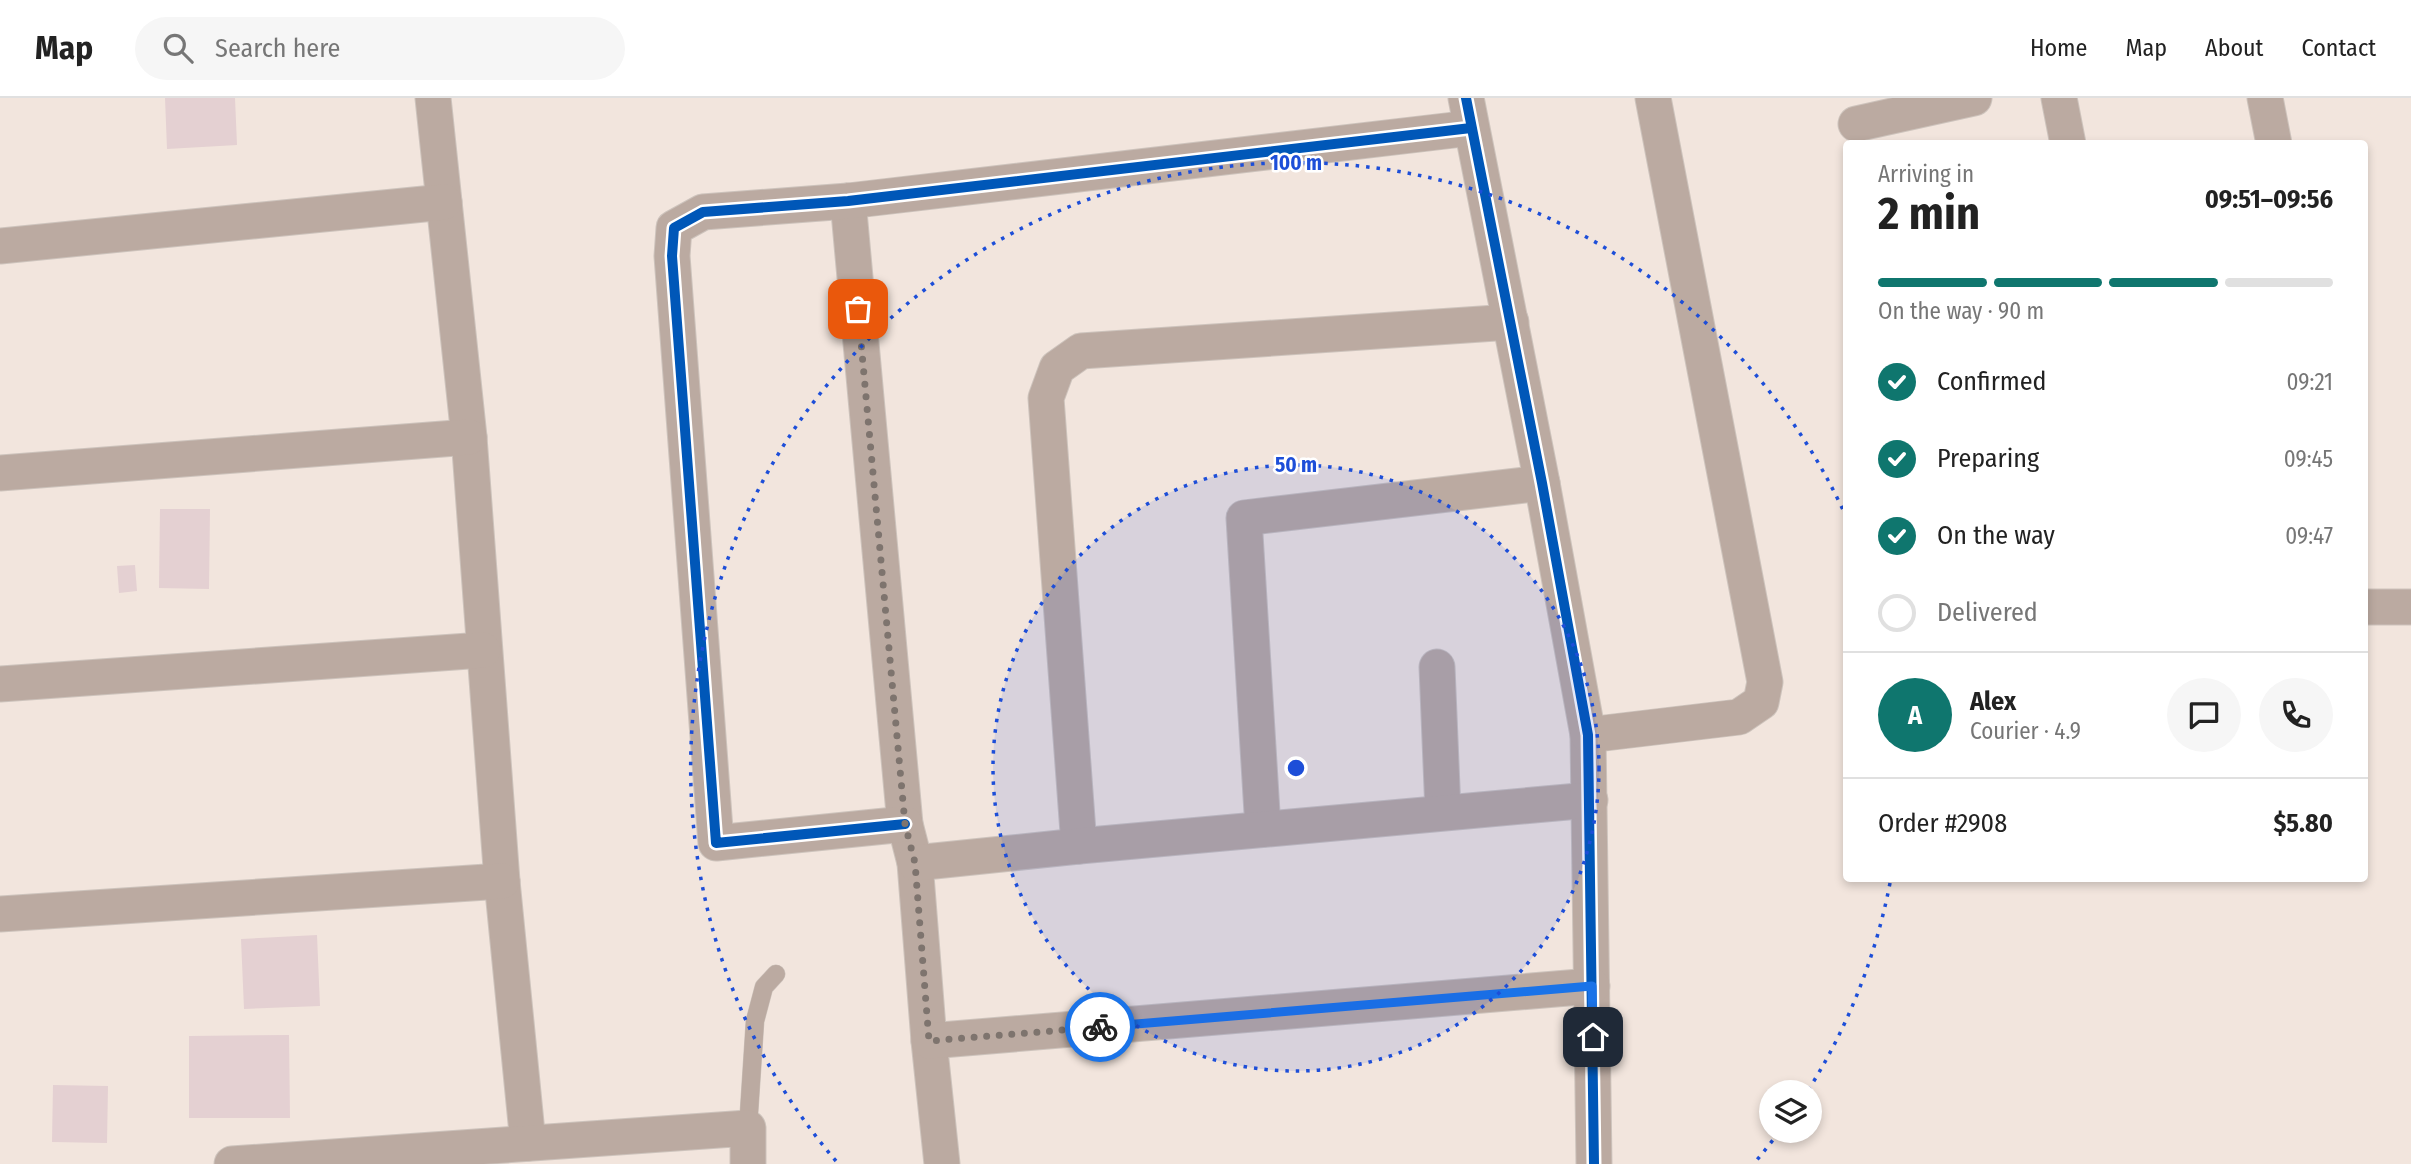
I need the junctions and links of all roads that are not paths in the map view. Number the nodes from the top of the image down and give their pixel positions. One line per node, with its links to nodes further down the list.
1 (433, 98): 11 (street)
2 (1653, 98): 22 (street)
3 (1974, 98): 7 (street)
4 (2059, 98): 8 (street)
5 (2265, 98): 9 (street)
6 (1469, 113): 10 (street); 13 (street)
7 (1855, 122)
8 (2067, 140)
9 (2273, 140)
10 (848, 201): 25 (street); 25 (street)
11 (444, 202): 12 (street); 14 (street)
12 (0, 246)
13 (1511, 322): 16 (street); 27 (street)
14 (469, 436): 15 (street); 19 (street)
15 (0, 473)
16 (1542, 483): 22 (street); 26 (street)
17 (2368, 607): 18 (street)
18 (2411, 607)
19 (483, 650): 21 (street); 29 (street)
20 (1437, 667): 24 (street)
21 (0, 684)
22 (1588, 735): 23 (street)
23 (1590, 800): 24 (street); 32 (street)
24 (1443, 812): 26 (street)
25 (905, 824): 28 (street)
26 (1263, 829): 27 (street)
27 (1079, 846): 28 (street)
28 (915, 863): 33 (street)
29 (502, 881): 30 (street); 35 (street)
30 (0, 915)
31 (776, 974): 34 (lane)
32 (1592, 986): 33 (street); 39 (street)
33 (929, 1041): 38 (street)
34 (748, 1128): 35 (street); 37 (street)
35 (528, 1143): 36 (street)
36 (232, 1164)
37 (748, 1164)
38 (942, 1164)
39 (1594, 1164)

